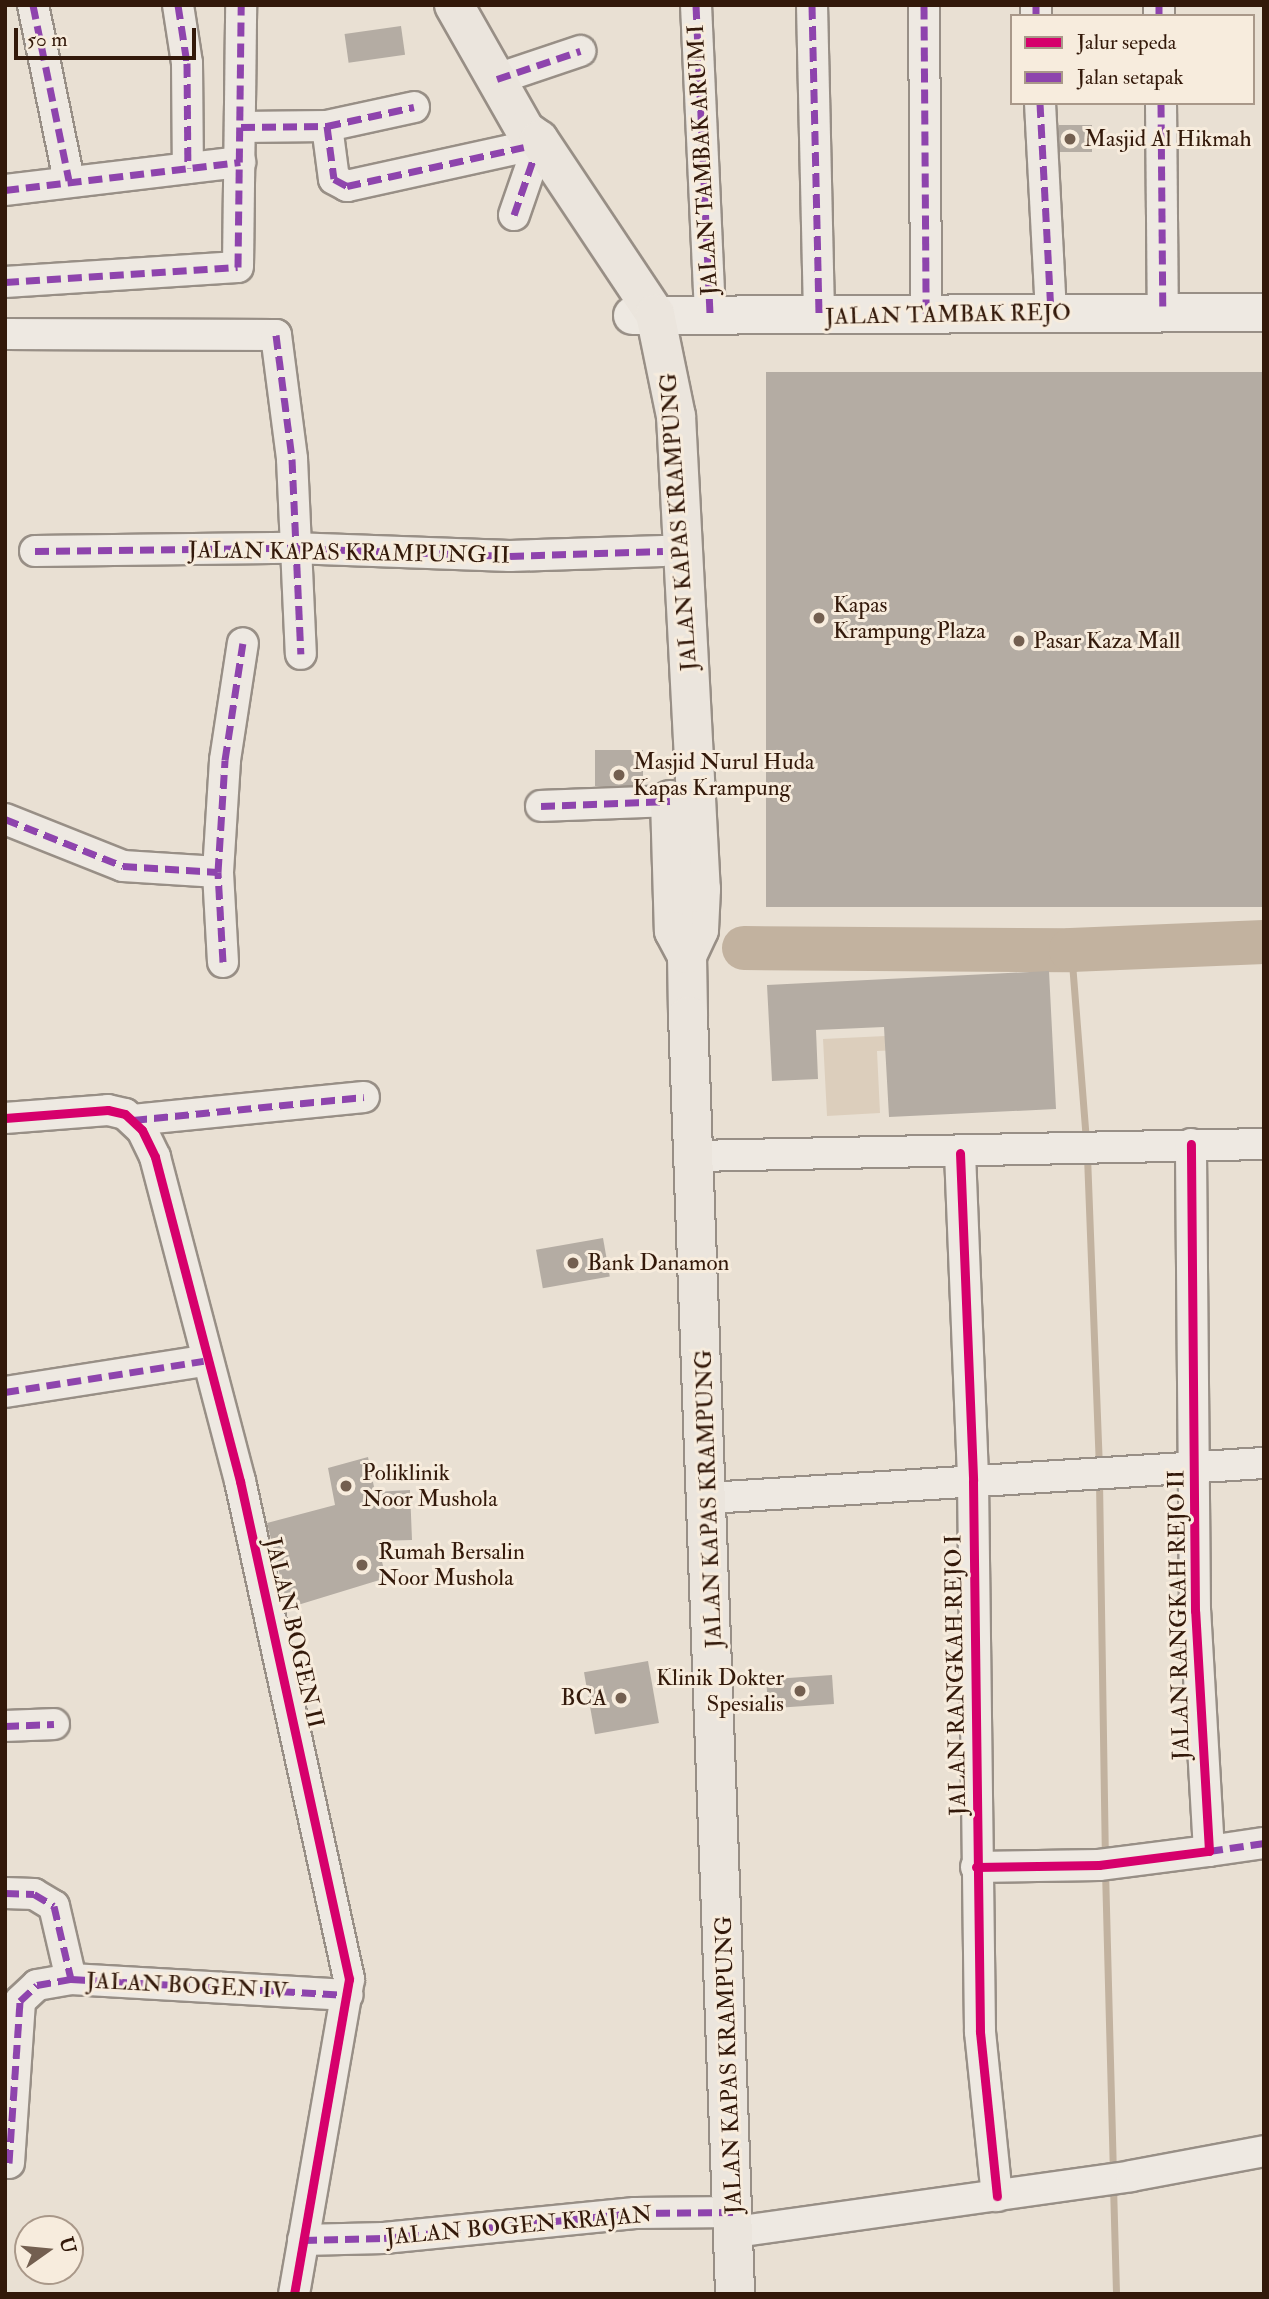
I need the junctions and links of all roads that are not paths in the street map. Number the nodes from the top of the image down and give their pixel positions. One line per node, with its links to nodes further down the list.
1 (33, 5): 18 (street)
2 (178, 5): 17 (street)
3 (241, 5): 14 (street)
4 (454, 5): 9 (main road, JALAN KAPAS KRAMPUNG)
5 (696, 5): 26 (street, JALAN TAMBAK ARUM I)
6 (812, 5): 28 (street)
7 (924, 5): 27 (street)
8 (580, 51): 9 (street)
9 (497, 79): 15 (main road, JALAN KAPAS KRAMPUNG)
10 (1041, 105): 25 (street)
11 (1161, 105): 22 (street)
12 (414, 107): 13 (street)
13 (327, 126): 14 (street); 15 (street)
14 (241, 127): 16 (street)
15 (527, 145): 20 (street); 24 (main road, JALAN KAPAS KRAMPUNG)
16 (240, 162): 17 (street); 21 (street)
17 (188, 168): 18 (street)
18 (69, 180): 19 (street)
19 (5, 190)
20 (514, 215)
21 (5, 282)
22 (1163, 312): 23 (street, JALAN TAMBAK REJO); 25 (street, JALAN TAMBAK REJO)
23 (1264, 312)
24 (643, 315): 26 (street, JALAN TAMBAK REJO); 32 (main road, JALAN KAPAS KRAMPUNG); 39 (main road, JALAN KAPAS KRAMPUNG)
25 (1051, 315): 27 (street, JALAN TAMBAK REJO)
26 (710, 316): 28 (street, JALAN TAMBAK REJO)
27 (926, 316): 28 (street, JALAN TAMBAK REJO)
28 (819, 317)
29 (5, 334): 30 (street)
30 (292, 548): 31 (street, JALAN KAPAS KRAMPUNG II); 32 (street, JALAN KAPAS KRAMPUNG II); 34 (street)
31 (35, 551)
32 (663, 551): 35 (main road, JALAN KAPAS KRAMPUNG)
33 (243, 643): 38 (street)
34 (301, 653)
35 (670, 801): 36 (street); 39 (main road, JALAN KAPAS KRAMPUNG)
36 (541, 806)
37 (5, 819): 38 (street)
38 (218, 872): 40 (street)
39 (687, 956): 47 (main road, JALAN KAPAS KRAMPUNG)
40 (223, 961)
41 (364, 1097): 43 (street)
42 (5, 1118): 43 (street)
43 (133, 1120): 48 (street, JALAN BOGEN II)
44 (1191, 1144): 45 (street); 46 (street); 51 (street, JALAN RANGKAH REJO II)
45 (1264, 1144)
46 (960, 1153): 47 (street); 52 (street, JALAN RANGKAH REJO I)
47 (695, 1156): 53 (main road, JALAN KAPAS KRAMPUNG)
48 (204, 1361): 49 (street); 61 (street, JALAN BOGEN II)
49 (5, 1392)
50 (1264, 1463): 51 (street)
51 (1196, 1467): 52 (street); 57 (street, JALAN RANGKAH REJO II)
52 (973, 1481): 53 (street); 58 (street, JALAN RANGKAH REJO I)
53 (709, 1498): 65 (main road, JALAN KAPAS KRAMPUNG)
54 (54, 1724): 55 (street)
55 (5, 1726)
56 (1264, 1843): 57 (street)
57 (1209, 1851): 58 (street)
58 (976, 1867): 64 (street, JALAN RANGKAH REJO I)
59 (5, 1893): 60 (street, JALAN BOGEN IV)
60 (71, 1979): 61 (street, JALAN BOGEN IV); 63 (street)
61 (348, 1995): 66 (street, JALAN BOGEN II)
62 (1264, 2151): 64 (street, JALAN BOGEN KRAJAN)
63 (9, 2163)
64 (998, 2196): 65 (street, JALAN BOGEN KRAJAN)
65 (735, 2222): 66 (street, JALAN BOGEN KRAJAN); 68 (main road, JALAN KAPAS KRAMPUNG)
66 (303, 2240): 67 (street, JALAN BOGEN II)
67 (294, 2294)
68 (735, 2294)

